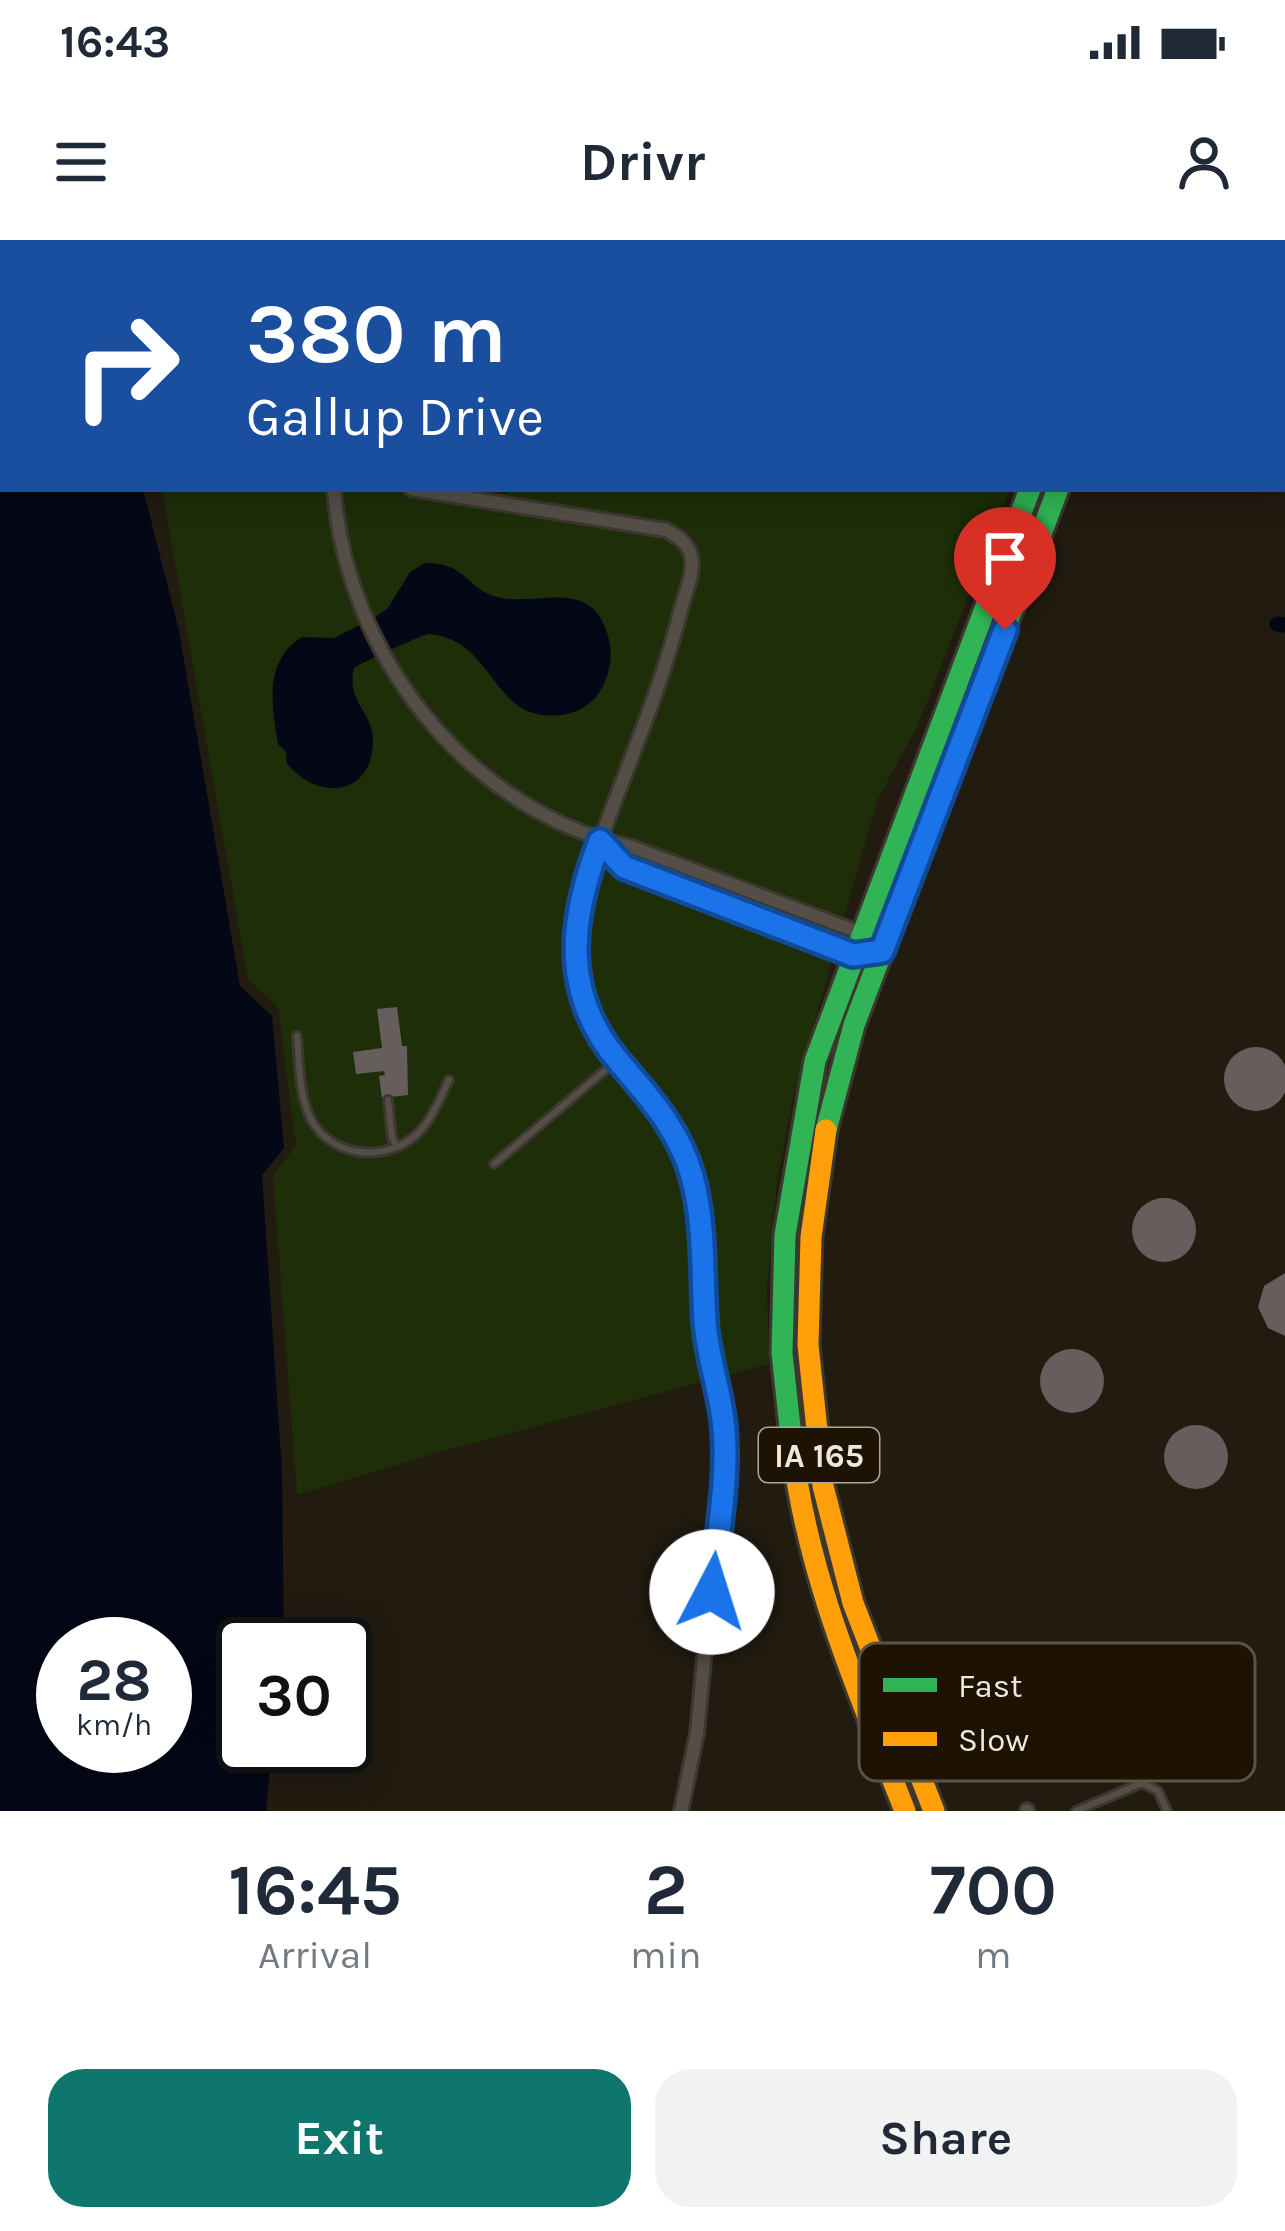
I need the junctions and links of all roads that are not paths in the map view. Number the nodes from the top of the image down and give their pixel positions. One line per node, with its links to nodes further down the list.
1 (334, 492): 5 (street)
2 (430, 492): 5 (street)
3 (1029, 492): 6 (highway)
4 (1057, 492): 7 (highway)
5 (600, 841): 6 (street); 8 (street); 10 (street)
6 (862, 931): 7 (street); 8 (highway)
7 (882, 951): 8 (street); 15 (highway, IA 165)
8 (853, 955): 16 (highway, IA 165)
9 (297, 1036): 13 (lane)
10 (617, 1060): 14 (lane); 20 (street)
11 (449, 1080): 13 (lane)
12 (388, 1100): 13 (lane)
13 (397, 1148)
14 (494, 1164)
15 (868, 1643)
16 (859, 1693)
17 (893, 1781): 21 (highway, IA 165)
18 (922, 1781): 22 (highway, IA 165)
19 (1028, 1810): 23 (lane)
20 (680, 1811)
21 (905, 1811)
22 (934, 1811)
23 (1042, 1811)
24 (1076, 1811): 25 (lane)
25 (1166, 1811)

